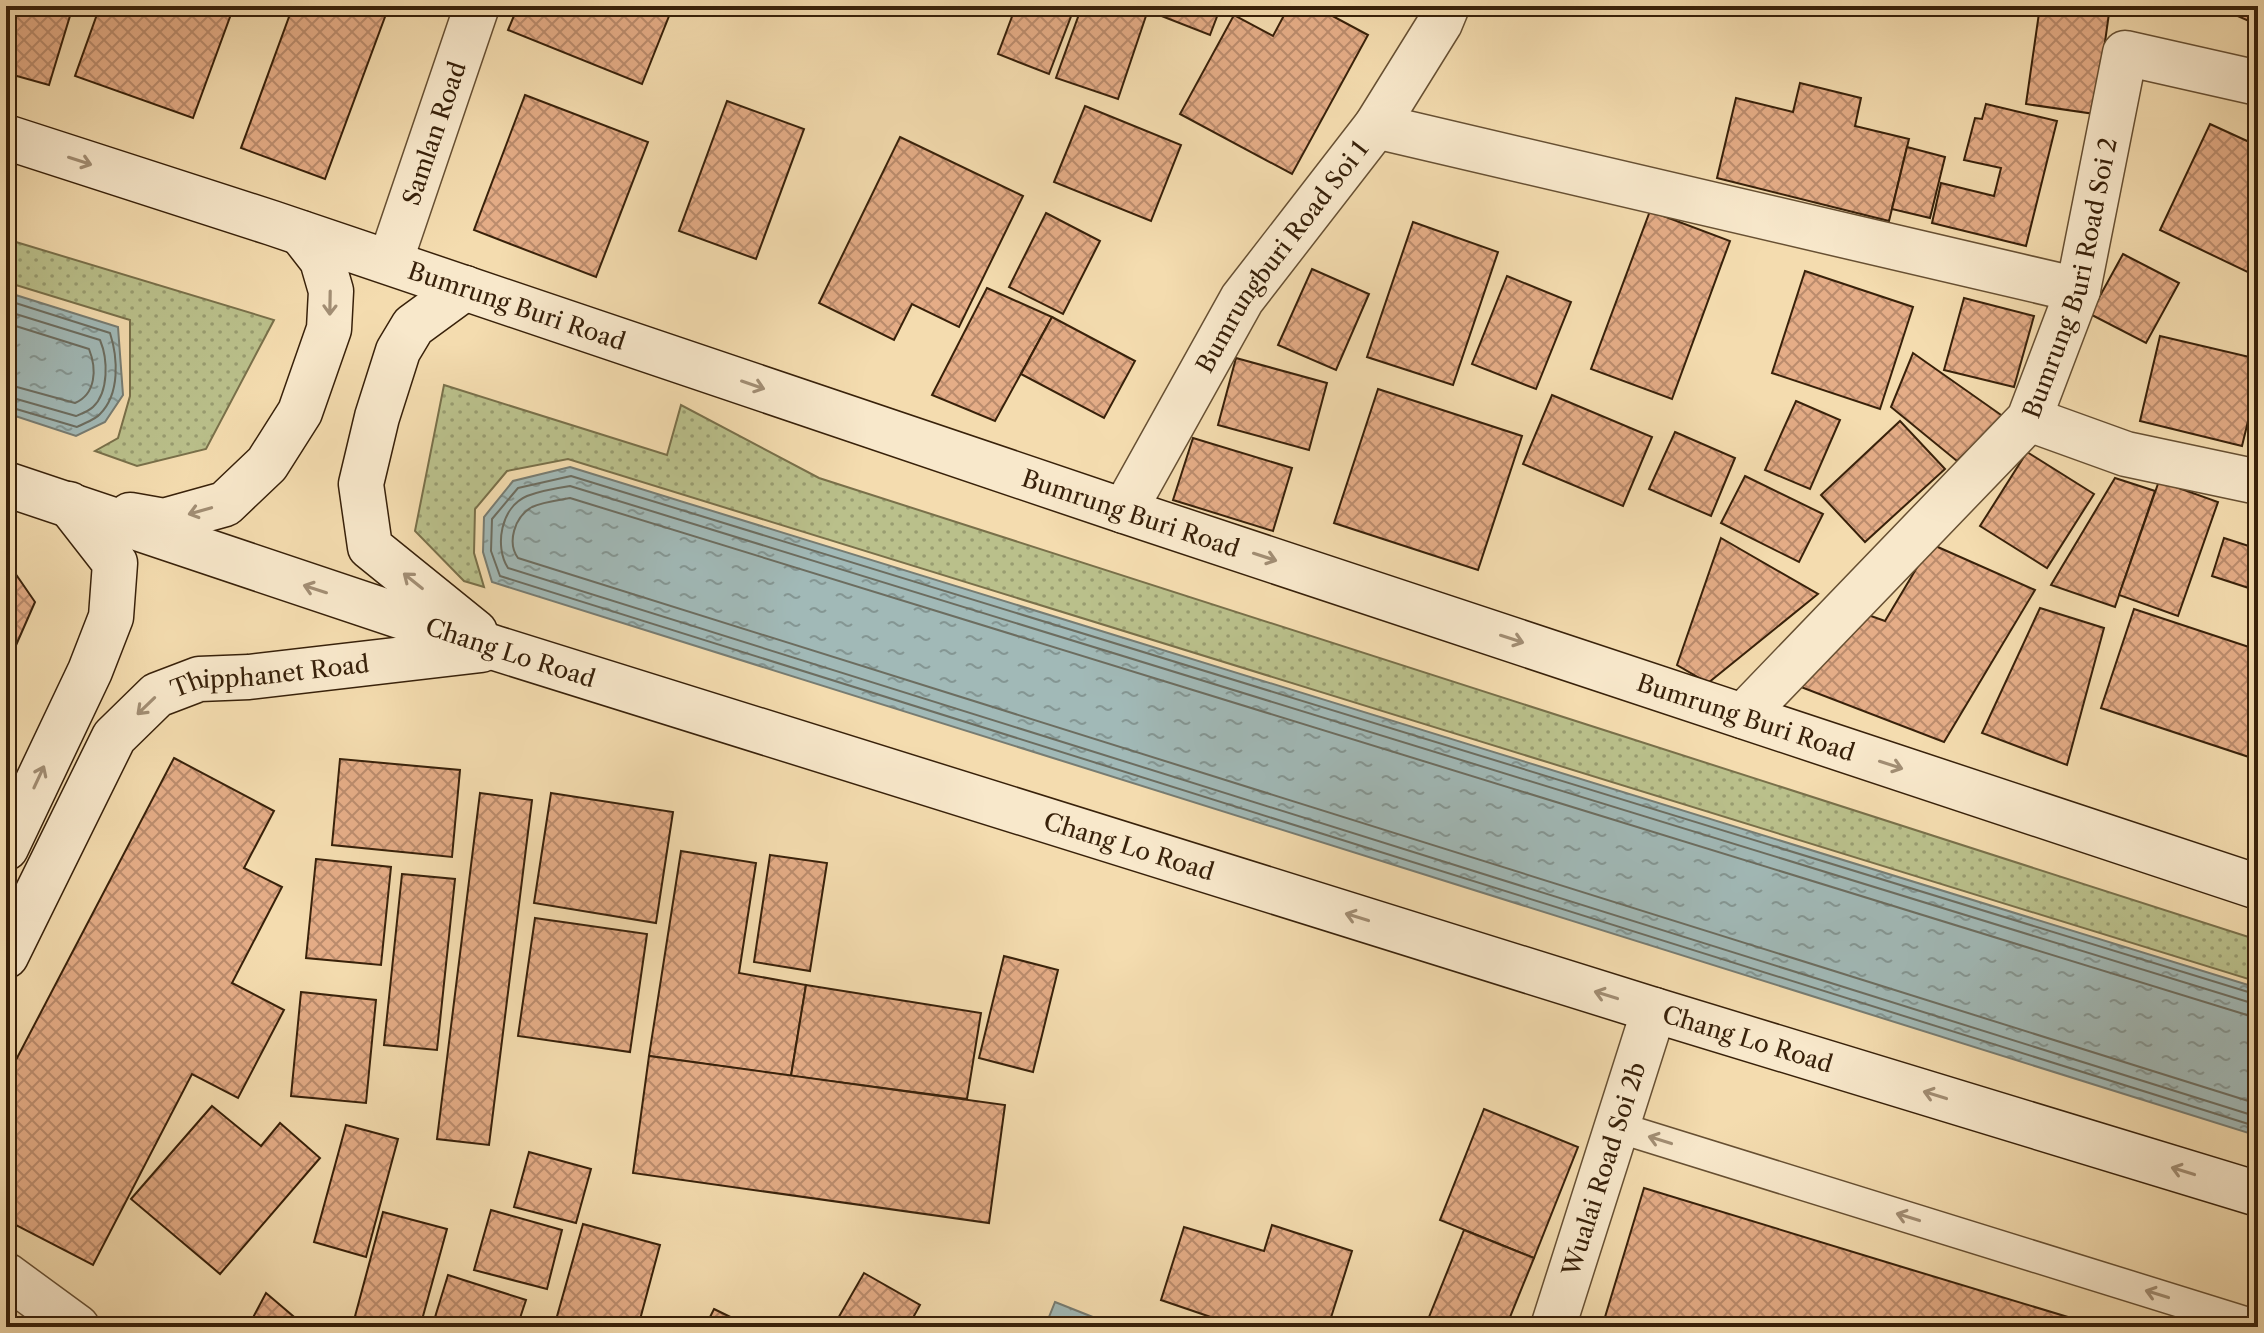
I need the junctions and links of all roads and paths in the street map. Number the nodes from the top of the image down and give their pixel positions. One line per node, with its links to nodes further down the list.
1 (477, 6): 7 (main road, Samlan Road)
2 (1447, 6): 4 (main road, Bumrungburi Road Soi 1)
3 (2258, 83): 9 (main road, Bumrung Buri Road Soi 2)
4 (1376, 126): 9 (main road); 14 (main road, Bumrungburi Road Soi 1)
5 (6, 137): 6 (main road, Bumrung Buri Road, one-way to 6)
6 (301, 233): 7 (main road, Bumrung Buri Road); 13 (main road, one-way to 13)
7 (390, 262): 8 (main road, Bumrung Buri Road)
8 (465, 288): 14 (main road, Bumrung Buri Road, one-way to 14); 15 (main road, one-way to 8)
9 (2078, 290): 10 (main road, Bumrung Buri Road Soi 2)
10 (2029, 419): 11 (main road); 16 (main road, Bumrung Buri Road Soi 2)
11 (2258, 482)
12 (6, 484): 13 (main road, Chang Lo Road)
13 (69, 504): 15 (main road, Chang Lo Road, one-way to 13); 17 (main road, one-way to 13)
14 (1124, 511): 16 (main road, Bumrung Buri Road, one-way to 16)
15 (495, 648): 19 (main road, Thipphanet Road, one-way to 19); 20 (main road, Chang Lo Road, one-way to 15)
16 (1743, 716): 18 (main road, Bumrung Buri Road, one-way to 18)
17 (6, 848)
18 (2258, 887)
19 (6, 956)
20 (1654, 1010): 21 (main road, Wualai Road Soi 2b); 22 (main road, Chang Lo Road, one-way to 20)
21 (1617, 1127): 24 (lane, one-way to 21); 26 (main road, Wualai Road Soi 2b)
22 (2258, 1194)
23 (6, 1275): 25 (main road)
24 (2258, 1326)
25 (77, 1327)
26 (1553, 1327)

